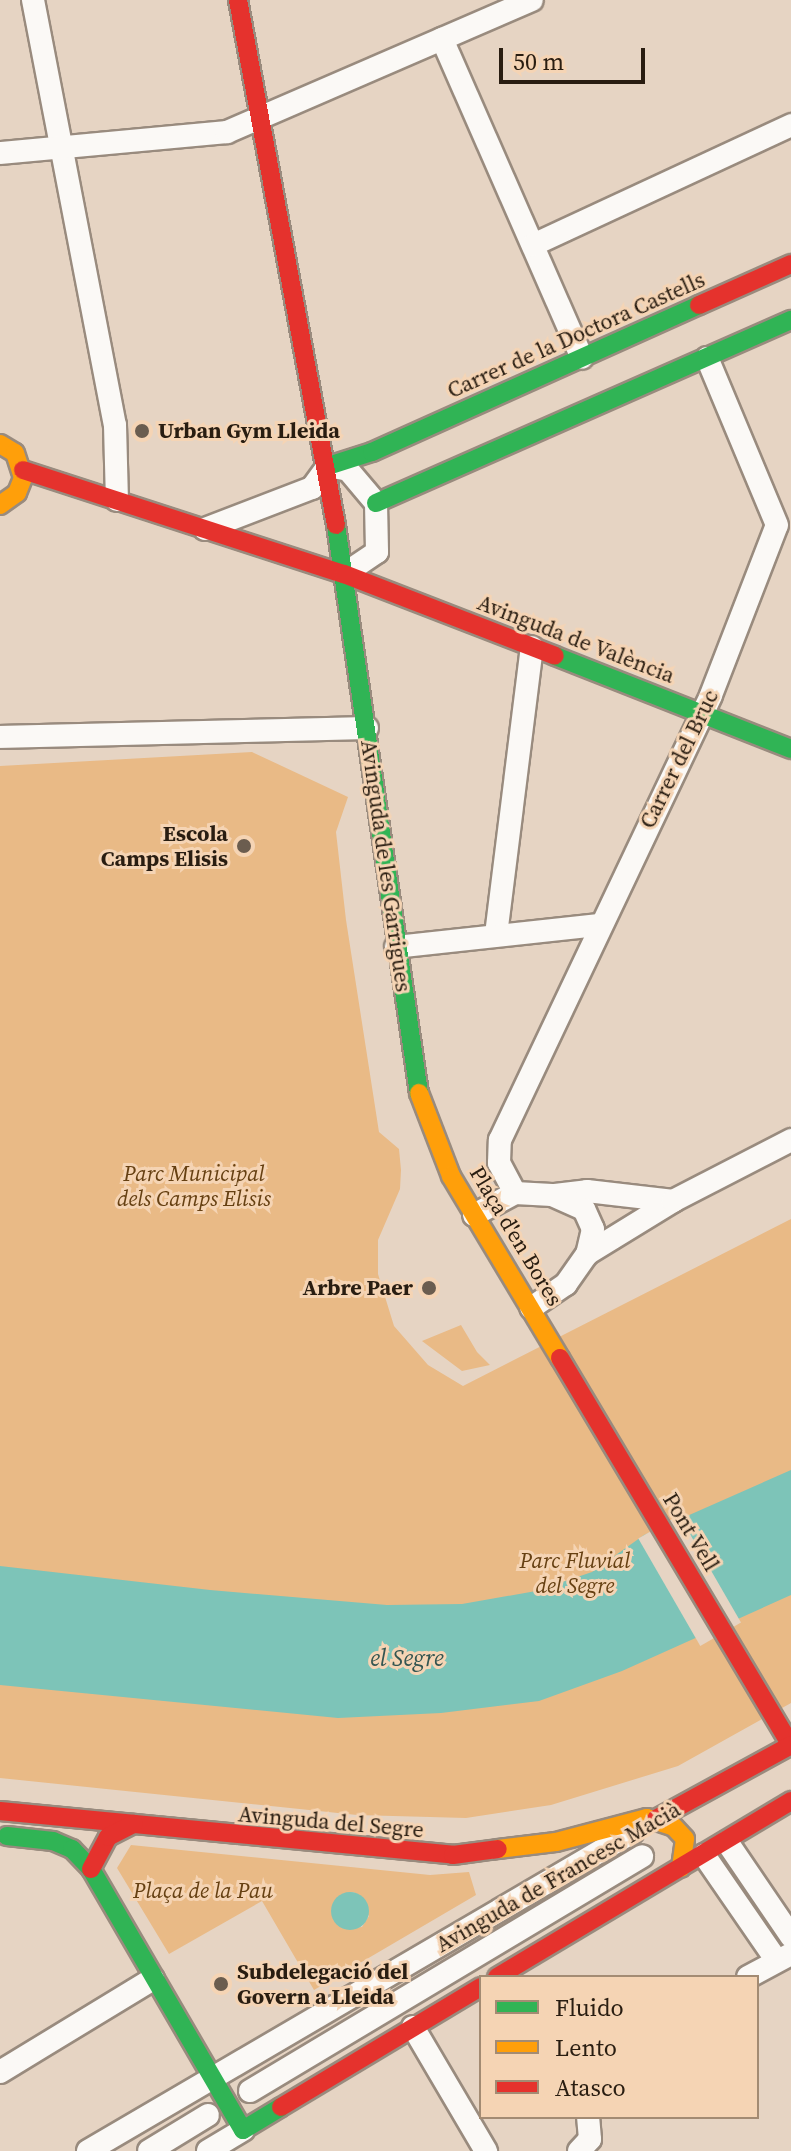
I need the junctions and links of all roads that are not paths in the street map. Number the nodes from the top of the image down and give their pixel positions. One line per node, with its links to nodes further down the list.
1 (33, 0): 7 (street)
2 (238, 0): 5 (main road, Avinguda de les Garrigues)
3 (532, 0): 4 (street)
4 (442, 39): 5 (street); 9 (street)
5 (261, 115): 7 (street); 15 (main road, Avinguda de les Garrigues)
6 (791, 125): 9 (street)
7 (64, 148): 8 (street); 17 (street)
8 (0, 153)
9 (533, 245): 12 (street)
10 (791, 264): 12 (main road, Carrer de la Doctora Castells)
11 (791, 320): 13 (main road)
12 (582, 358): 15 (main road, Carrer de la Doctora Castells)
13 (707, 358): 18 (main road); 20 (street, Carrer del Bruc)
14 (0, 444): 16 (main road)
15 (328, 466): 18 (street); 21 (street); 22 (main road, Avinguda de les Garrigues)
16 (23, 470): 17 (main road, Avinguda de València); 19 (main road)
17 (117, 500): 21 (main road, Avinguda de València)
18 (376, 503): 22 (street)
19 (0, 505)
20 (784, 522): 24 (street, Carrer del Bruc)
21 (205, 529): 22 (main road, Avinguda de València)
22 (344, 574): 23 (main road, Avinguda de València); 25 (main road, Avinguda de les Garrigues)
23 (532, 647): 24 (main road, Avinguda de València); 29 (street)
24 (698, 713): 27 (main road, Avinguda de València); 28 (street, Carrer del Bruc)
25 (367, 728): 26 (street); 30 (main road, Avinguda de les Garrigues)
26 (0, 737)
27 (791, 749)
28 (600, 925): 29 (street); 33 (street, Carrer del Bruc)
29 (496, 935): 30 (street)
30 (396, 947): 32 (main road, Avinguda de les Garrigues)
31 (791, 1140): 35 (street)
32 (441, 1154): 36 (main road, Plaça d'en Bores)
33 (515, 1193): 34 (street); 36 (street)
34 (552, 1195): 35 (street); 37 (street)
35 (673, 1201): 37 (street)
36 (474, 1215): 38 (main road, Plaça d'en Bores)
37 (587, 1254): 38 (street)
38 (531, 1308): 39 (main road, Plaça d'en Bores)
39 (552, 1343): 40 (main road, Pont Vell)
40 (791, 1745): 45 (main road)
41 (789, 1798): 45 (main road, Avinguda de Francesc Macià)
42 (0, 1811): 44 (main road, Avinguda del Segre)
43 (656, 1819): 44 (main road, Avinguda del Segre); 45 (main road, Avinguda de Francesc Macià); 48 (main road); 58 (street, Avinguda de Francesc Macià)
44 (134, 1824): 49 (main road)
45 (712, 1831): 48 (main road, Avinguda de Francesc Macià); 50 (street); 51 (street)
46 (0, 1836): 49 (main road)
47 (642, 1856): 59 (street, Avinguda de Francesc Macià)
48 (681, 1868): 52 (main road, Avinguda de Francesc Macià)
49 (91, 1869): 54 (main road)
50 (791, 1936)
51 (783, 1956): 53 (street)
52 (500, 1975)
53 (751, 1975)
54 (153, 1979): 57 (street); 58 (main road)
55 (479, 1988): 56 (main road)
56 (413, 2027): 62 (main road); 67 (street)
57 (0, 2072)
58 (212, 2079): 62 (main road); 65 (street, Avinguda de Francesc Macià)
59 (250, 2091)
60 (208, 2115): 66 (street)
61 (589, 2119): 64 (street)
62 (243, 2130): 63 (street)
63 (214, 2148)
64 (583, 2149)
65 (88, 2151)
66 (149, 2151)
67 (486, 2151)

